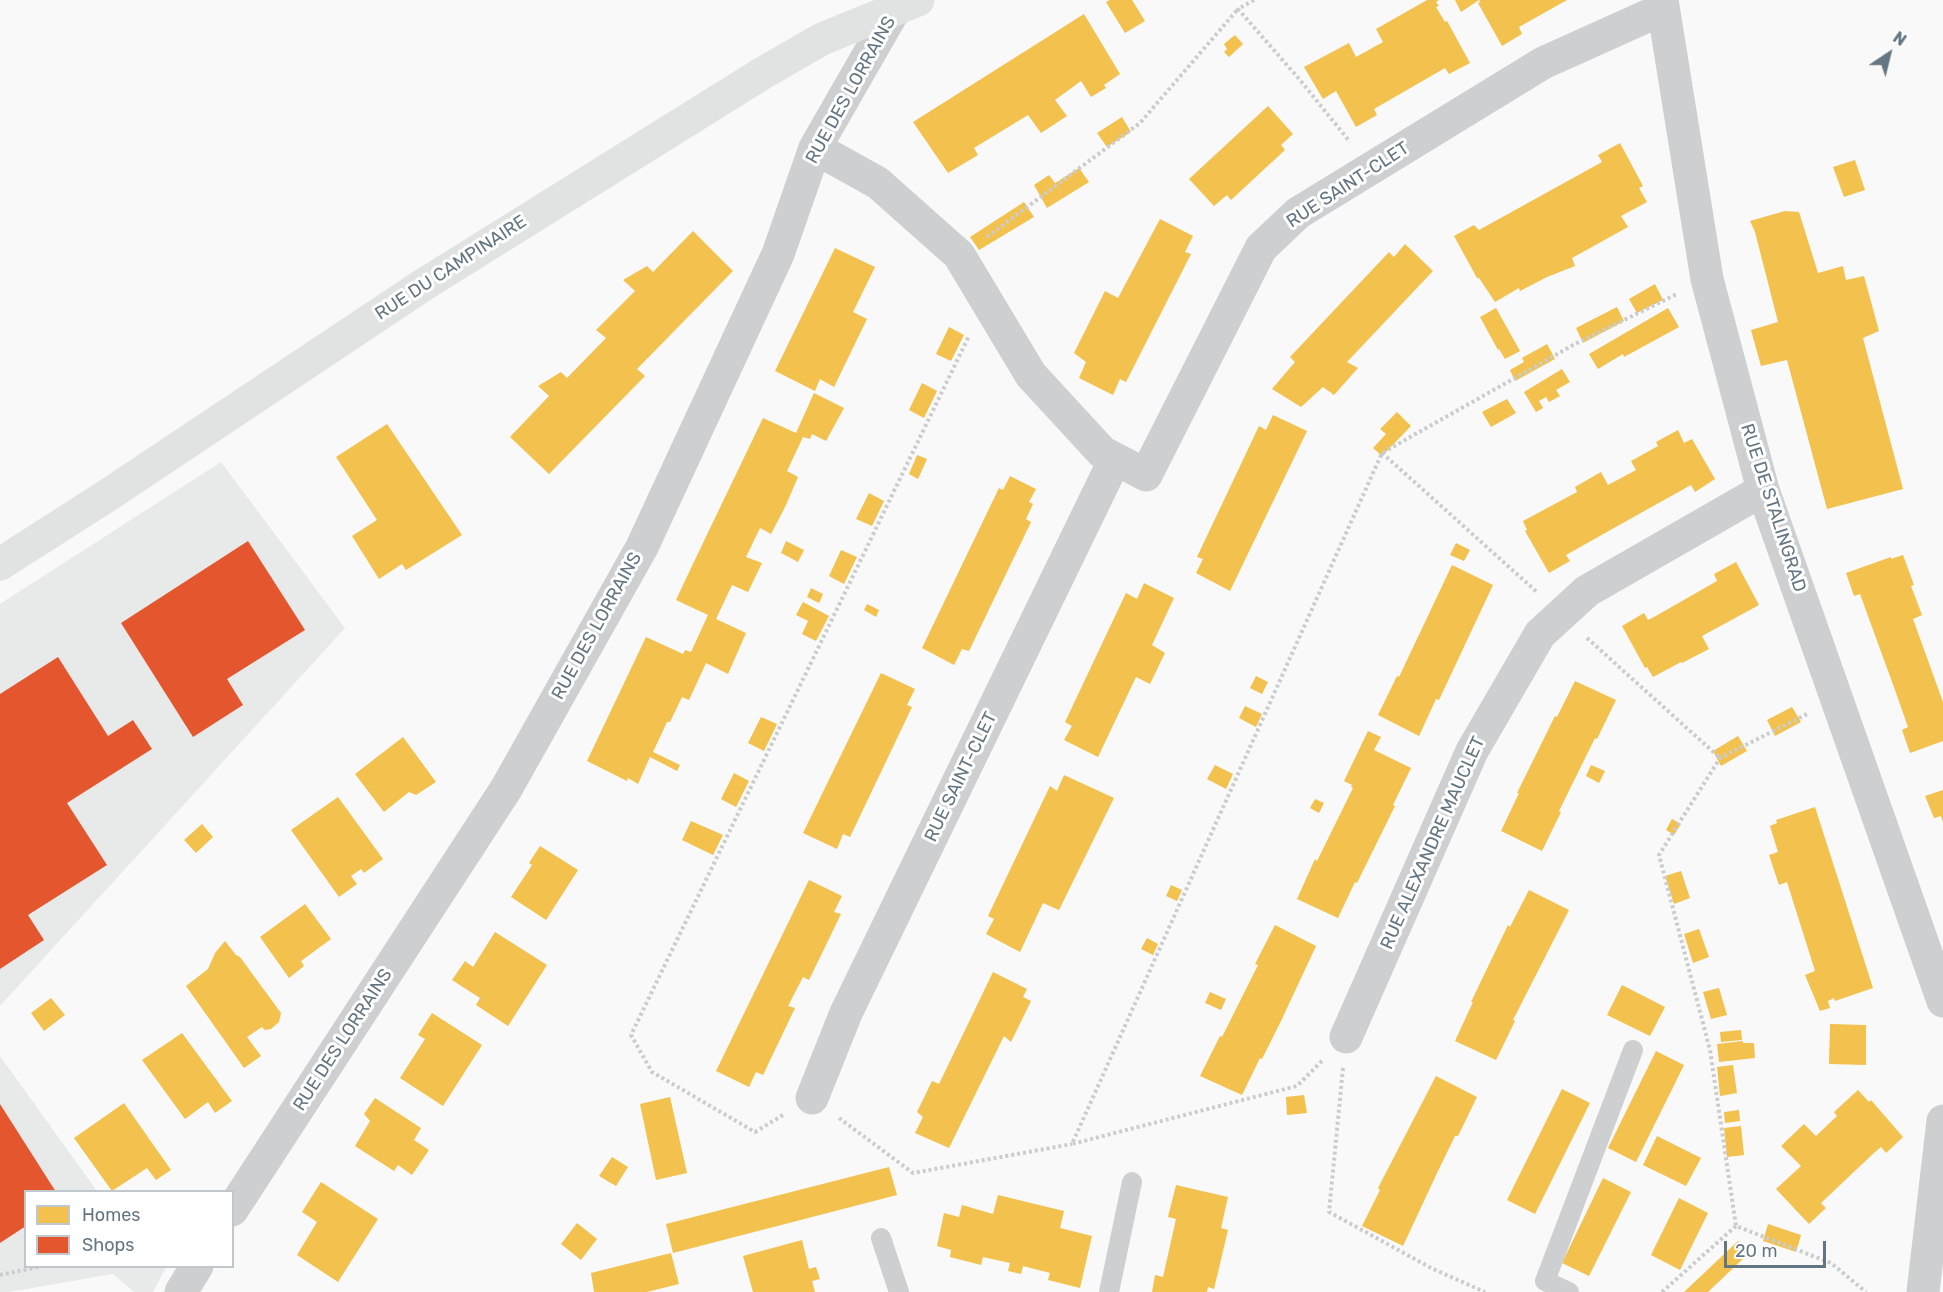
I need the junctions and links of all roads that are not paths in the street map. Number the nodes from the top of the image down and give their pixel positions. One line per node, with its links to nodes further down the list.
1 (907, 4): 3 (street, RUE DES LORRAINS); 6 (main road, RUE DU CAMPINAIRE)
2 (1662, 5): 4 (street, RUE SAINT-CLET); 5 (street, RUE DE STALINGRAD)
3 (815, 148): 4 (street, RUE SAINT-CLET); 13 (street, RUE DES LORRAINS)
4 (1114, 459): 10 (street, RUE SAINT-CLET)
5 (1763, 490): 7 (street, RUE DE STALINGRAD); 8 (street, RUE ALEXANDRE MAUCLET)
6 (0, 564)
7 (1943, 1001)
8 (1346, 1038)
9 (1633, 1050): 19 (lane)
10 (812, 1098)
11 (1943, 1120): 20 (street)
12 (1132, 1182): 18 (lane)
13 (234, 1207)
14 (881, 1238): 17 (lane)
15 (196, 1268): 16 (street)
16 (180, 1292)
17 (899, 1292)
18 (1109, 1292)
19 (1569, 1292)
20 (1923, 1292)

